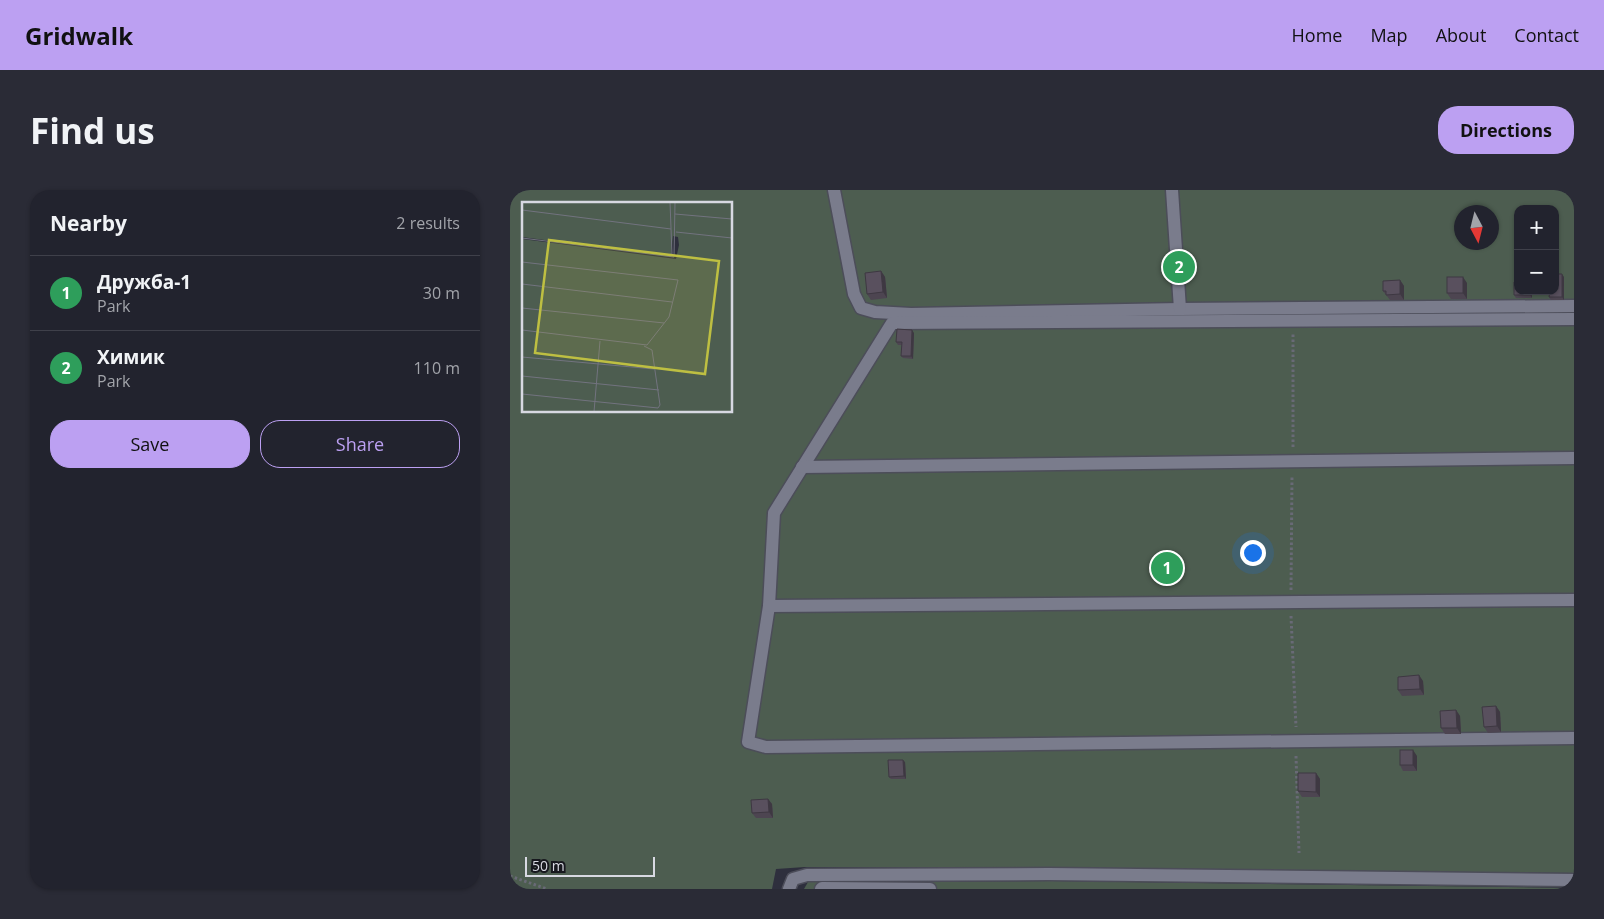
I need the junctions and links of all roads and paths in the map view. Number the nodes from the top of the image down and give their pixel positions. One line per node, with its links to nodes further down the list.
1 (834, 190): 4 (street)
2 (1172, 190): 4 (street)
3 (1574, 306): 4 (street)
4 (1180, 309)
5 (1574, 319): 7 (street)
6 (1574, 458): 7 (street)
7 (802, 467): 9 (street)
8 (1574, 600): 9 (street)
9 (769, 606): 10 (street)
10 (1574, 738)
11 (510, 876): 13 (path)
12 (1574, 880): 14 (street)
13 (547, 889)
14 (789, 889)
15 (821, 889): 16 (street)
16 (930, 889)

